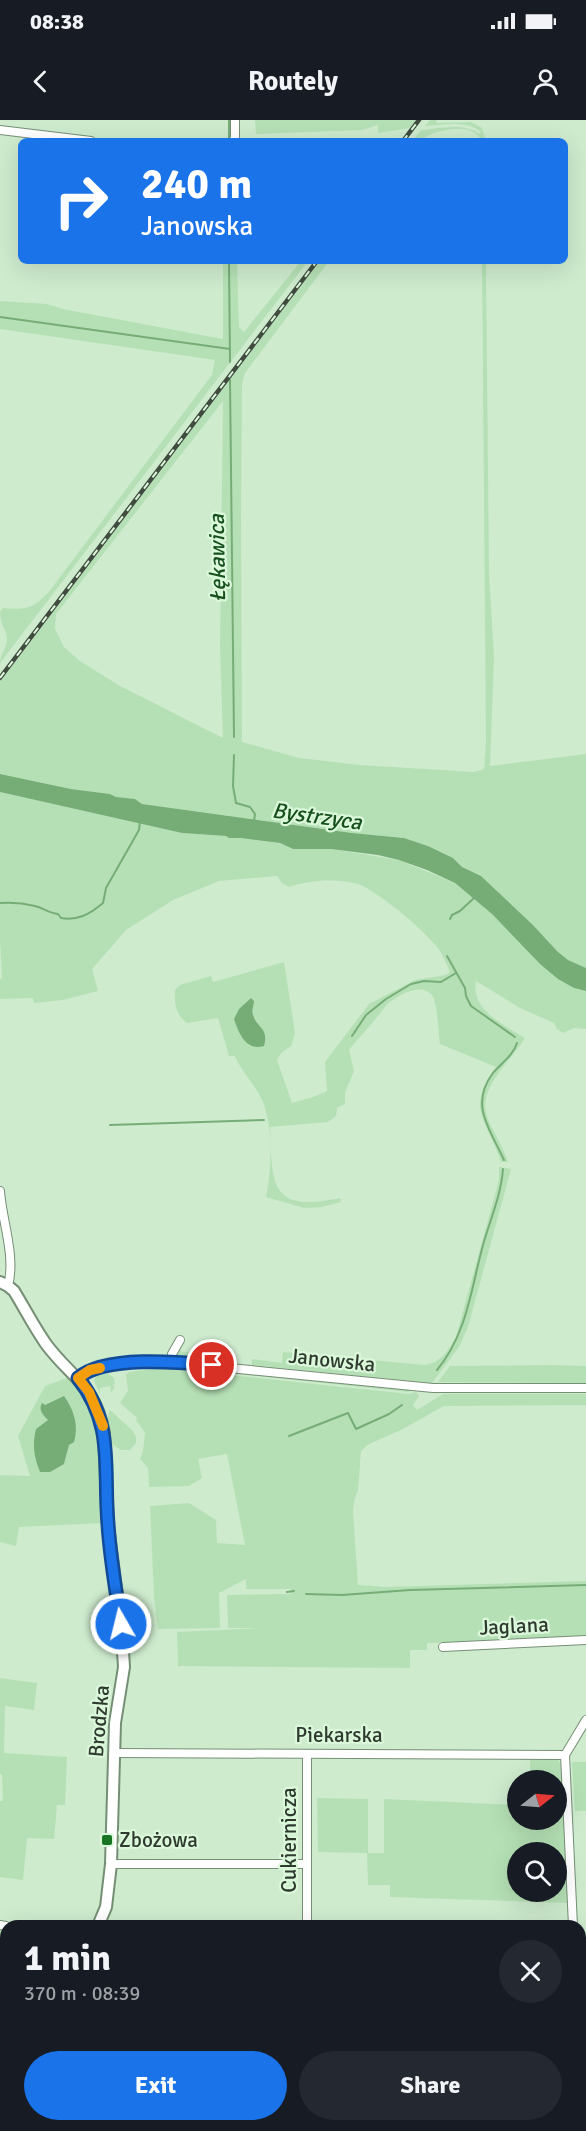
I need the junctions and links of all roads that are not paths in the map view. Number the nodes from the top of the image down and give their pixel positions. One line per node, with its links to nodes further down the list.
1 (235, 120): 4 (street)
2 (0, 130): 3 (street)
3 (66, 138)
4 (235, 138)
5 (0, 1191): 6 (street, Brodzka)
6 (4, 1284): 9 (street, Brodzka)
7 (180, 1340): 8 (street)
8 (171, 1362): 9 (street, Janowska); 10 (street, Janowska)
9 (78, 1378): 14 (street, Brodzka)
10 (586, 1388)
11 (586, 1640): 12 (street, Jaglana)
12 (443, 1647)
13 (586, 1720): 16 (street)
14 (114, 1754): 15 (street, Piekarska); 17 (street, Brodzka)
15 (308, 1754): 16 (street, Piekarska); 18 (street, Cukiernicza)
16 (565, 1755): 21 (street)
17 (111, 1864): 18 (street); 19 (street, Brodzka)
18 (307, 1864): 20 (street, Cukiernicza)
19 (100, 1920)
20 (307, 1920)
21 (573, 1920)

